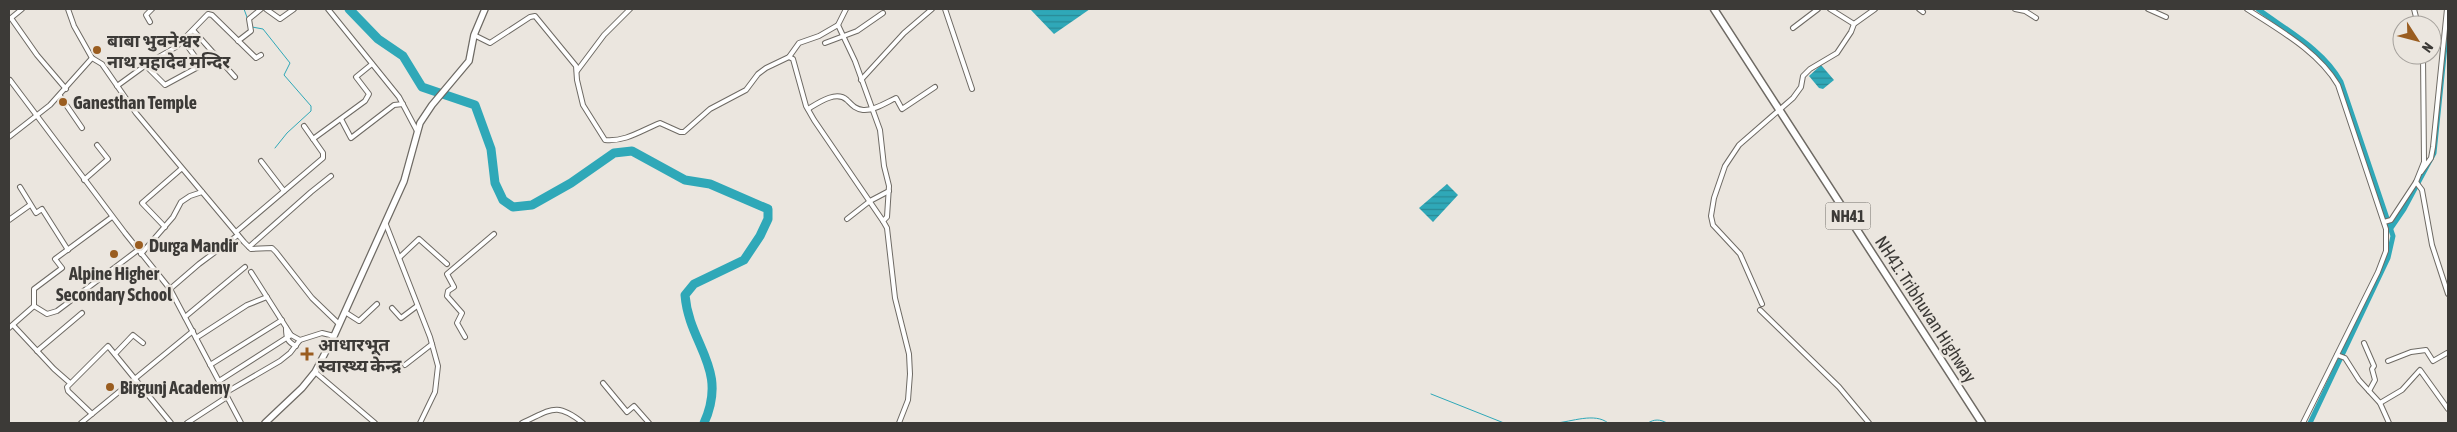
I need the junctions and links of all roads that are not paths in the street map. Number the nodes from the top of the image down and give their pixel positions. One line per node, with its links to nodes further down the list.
1 (22, 9): 46 (street)
2 (68, 9): 36 (street)
3 (152, 9): 24 (street)
4 (261, 9): 32 (street)
5 (266, 9): 6 (street)
6 (294, 9)
7 (328, 9): 37 (street)
8 (485, 9): 29 (main road)
9 (630, 9): 40 (street)
10 (846, 9): 26 (street)
11 (932, 9): 43 (street)
12 (945, 9): 47 (street)
13 (1714, 9): 52 (highway, NH41: Tribhuvan Highway / NH41)
14 (1818, 9): 27 (street)
15 (1830, 9): 25 (street)
16 (1875, 9): 25 (street)
17 (2015, 9): 23 (street)
18 (2148, 9): 22 (street)
19 (2247, 9): 78 (street)
20 (2447, 9): 63 (street)
21 (884, 12): 30 (street)
22 (2166, 17)
23 (2036, 18)
24 (150, 22)
25 (1854, 24): 52 (street)
26 (838, 25): 30 (street); 35 (street)
27 (1793, 28)
28 (193, 30): 31 (street); 32 (street); 41 (street)
29 (474, 35): 40 (street); 57 (main road)
30 (843, 37): 33 (street); 43 (street)
31 (183, 40): 38 (street); 38 (street)
32 (238, 41): 34 (street)
33 (825, 43)
34 (262, 55)
35 (790, 57): 40 (street); 51 (street)
36 (92, 58): 44 (street); 46 (street)
37 (372, 64): 49 (street); 54 (street)
38 (145, 65): 44 (street)
39 (2424, 65): 63 (street)
40 (577, 71)
41 (235, 78)
42 (10, 80): 53 (street)
43 (861, 80): 50 (street)
44 (117, 86): 62 (street)
45 (935, 87): 50 (street)
46 (66, 89): 48 (street)
47 (972, 89)
48 (60, 96): 53 (street); 56 (street)
49 (403, 104): 54 (street); 57 (street)
50 (871, 109): 51 (street); 69 (street)
51 (808, 110): 71 (street)
52 (1779, 110): 93 (street); 146 (highway, NH41: Tribhuvan Highway / NH41)
53 (35, 117): 58 (street); 65 (street)
54 (341, 119): 59 (street)
55 (304, 126): 59 (street)
56 (82, 128)
57 (417, 131): 77 (main road)
58 (9, 137)
59 (314, 139): 68 (street)
60 (97, 145): 65 (street)
61 (261, 161): 68 (street)
62 (181, 169): 70 (street); 79 (street)
63 (2421, 173): 66 (street)
64 (331, 176): 82 (street)
65 (84, 180): 73 (street)
66 (2418, 184): 78 (street); 90 (street)
67 (20, 187): 72 (street)
68 (284, 191): 80 (street)
69 (889, 191): 71 (street); 76 (street)
70 (202, 192): 79 (street); 80 (street)
71 (870, 201): 74 (street); 76 (street)
72 (30, 205): 75 (street); 83 (street)
73 (112, 217): 83 (street); 84 (street)
74 (847, 219)
75 (9, 220)
76 (883, 221): 144 (street)
77 (385, 222): 85 (street); 98 (main road)
78 (2384, 222): 120 (street)
79 (165, 227): 84 (street)
80 (237, 234): 82 (street); 89 (street)
81 (494, 234): 110 (street)
82 (249, 247): 102 (street)
83 (68, 250): 94 (street)
84 (139, 252): 89 (street); 94 (street)
85 (400, 257): 86 (street); 95 (street)
86 (446, 264)
87 (245, 267): 100 (street)
88 (251, 272): 91 (street)
89 (170, 289): 100 (street)
90 (2448, 294)
91 (267, 298): 101 (street); 111 (street)
92 (377, 304): 98 (street)
93 (1762, 304)
94 (34, 306): 103 (street)
95 (418, 306): 96 (street); 115 (street)
96 (392, 308)
97 (1760, 310): 145 (street)
98 (345, 312): 102 (main road)
99 (82, 313): 117 (street)
100 (185, 317): 106 (street)
101 (282, 320): 104 (street); 122 (street)
102 (340, 324): 108 (main road)
103 (13, 325): 105 (street); 117 (street)
104 (286, 326): 107 (street); 109 (street)
105 (9, 328)
106 (192, 331): 111 (street); 125 (street)
107 (291, 335): 109 (street); 112 (street)
108 (334, 336): 112 (street); 124 (main road)
109 (286, 337): 116 (street); 126 (street)
110 (465, 337)
111 (196, 338): 122 (street)
112 (300, 340): 116 (street)
113 (143, 342): 119 (street)
114 (2364, 342): 129 (street)
115 (432, 344): 123 (street); 140 (street)
116 (296, 346): 130 (street)
117 (37, 351): 128 (street)
118 (2448, 353): 121 (street)
119 (115, 354): 125 (street); 128 (street)
120 (2337, 355): 129 (street); 147 (street)
121 (2388, 362)
122 (210, 365): 126 (street)
123 (405, 366)
124 (315, 372): 138 (main road); 139 (street)
125 (135, 378): 133 (street); 135 (street)
126 (218, 381): 130 (street)
127 (603, 382): 143 (street)
128 (70, 383): 133 (street)
129 (2369, 391): 131 (street)
130 (226, 395): 136 (street); 137 (street)
131 (2380, 403): 132 (street); 148 (street)
132 (2447, 409)
133 (92, 414): 134 (street)
134 (81, 423)
135 (171, 423)
136 (187, 423)
137 (240, 423)
138 (265, 423)
139 (375, 423)
140 (420, 423)
141 (522, 423): 142 (street)
142 (583, 423)
143 (648, 423)
144 (899, 423)
145 (1869, 423)
146 (1982, 423)
147 (2303, 423)
148 (2389, 423)

